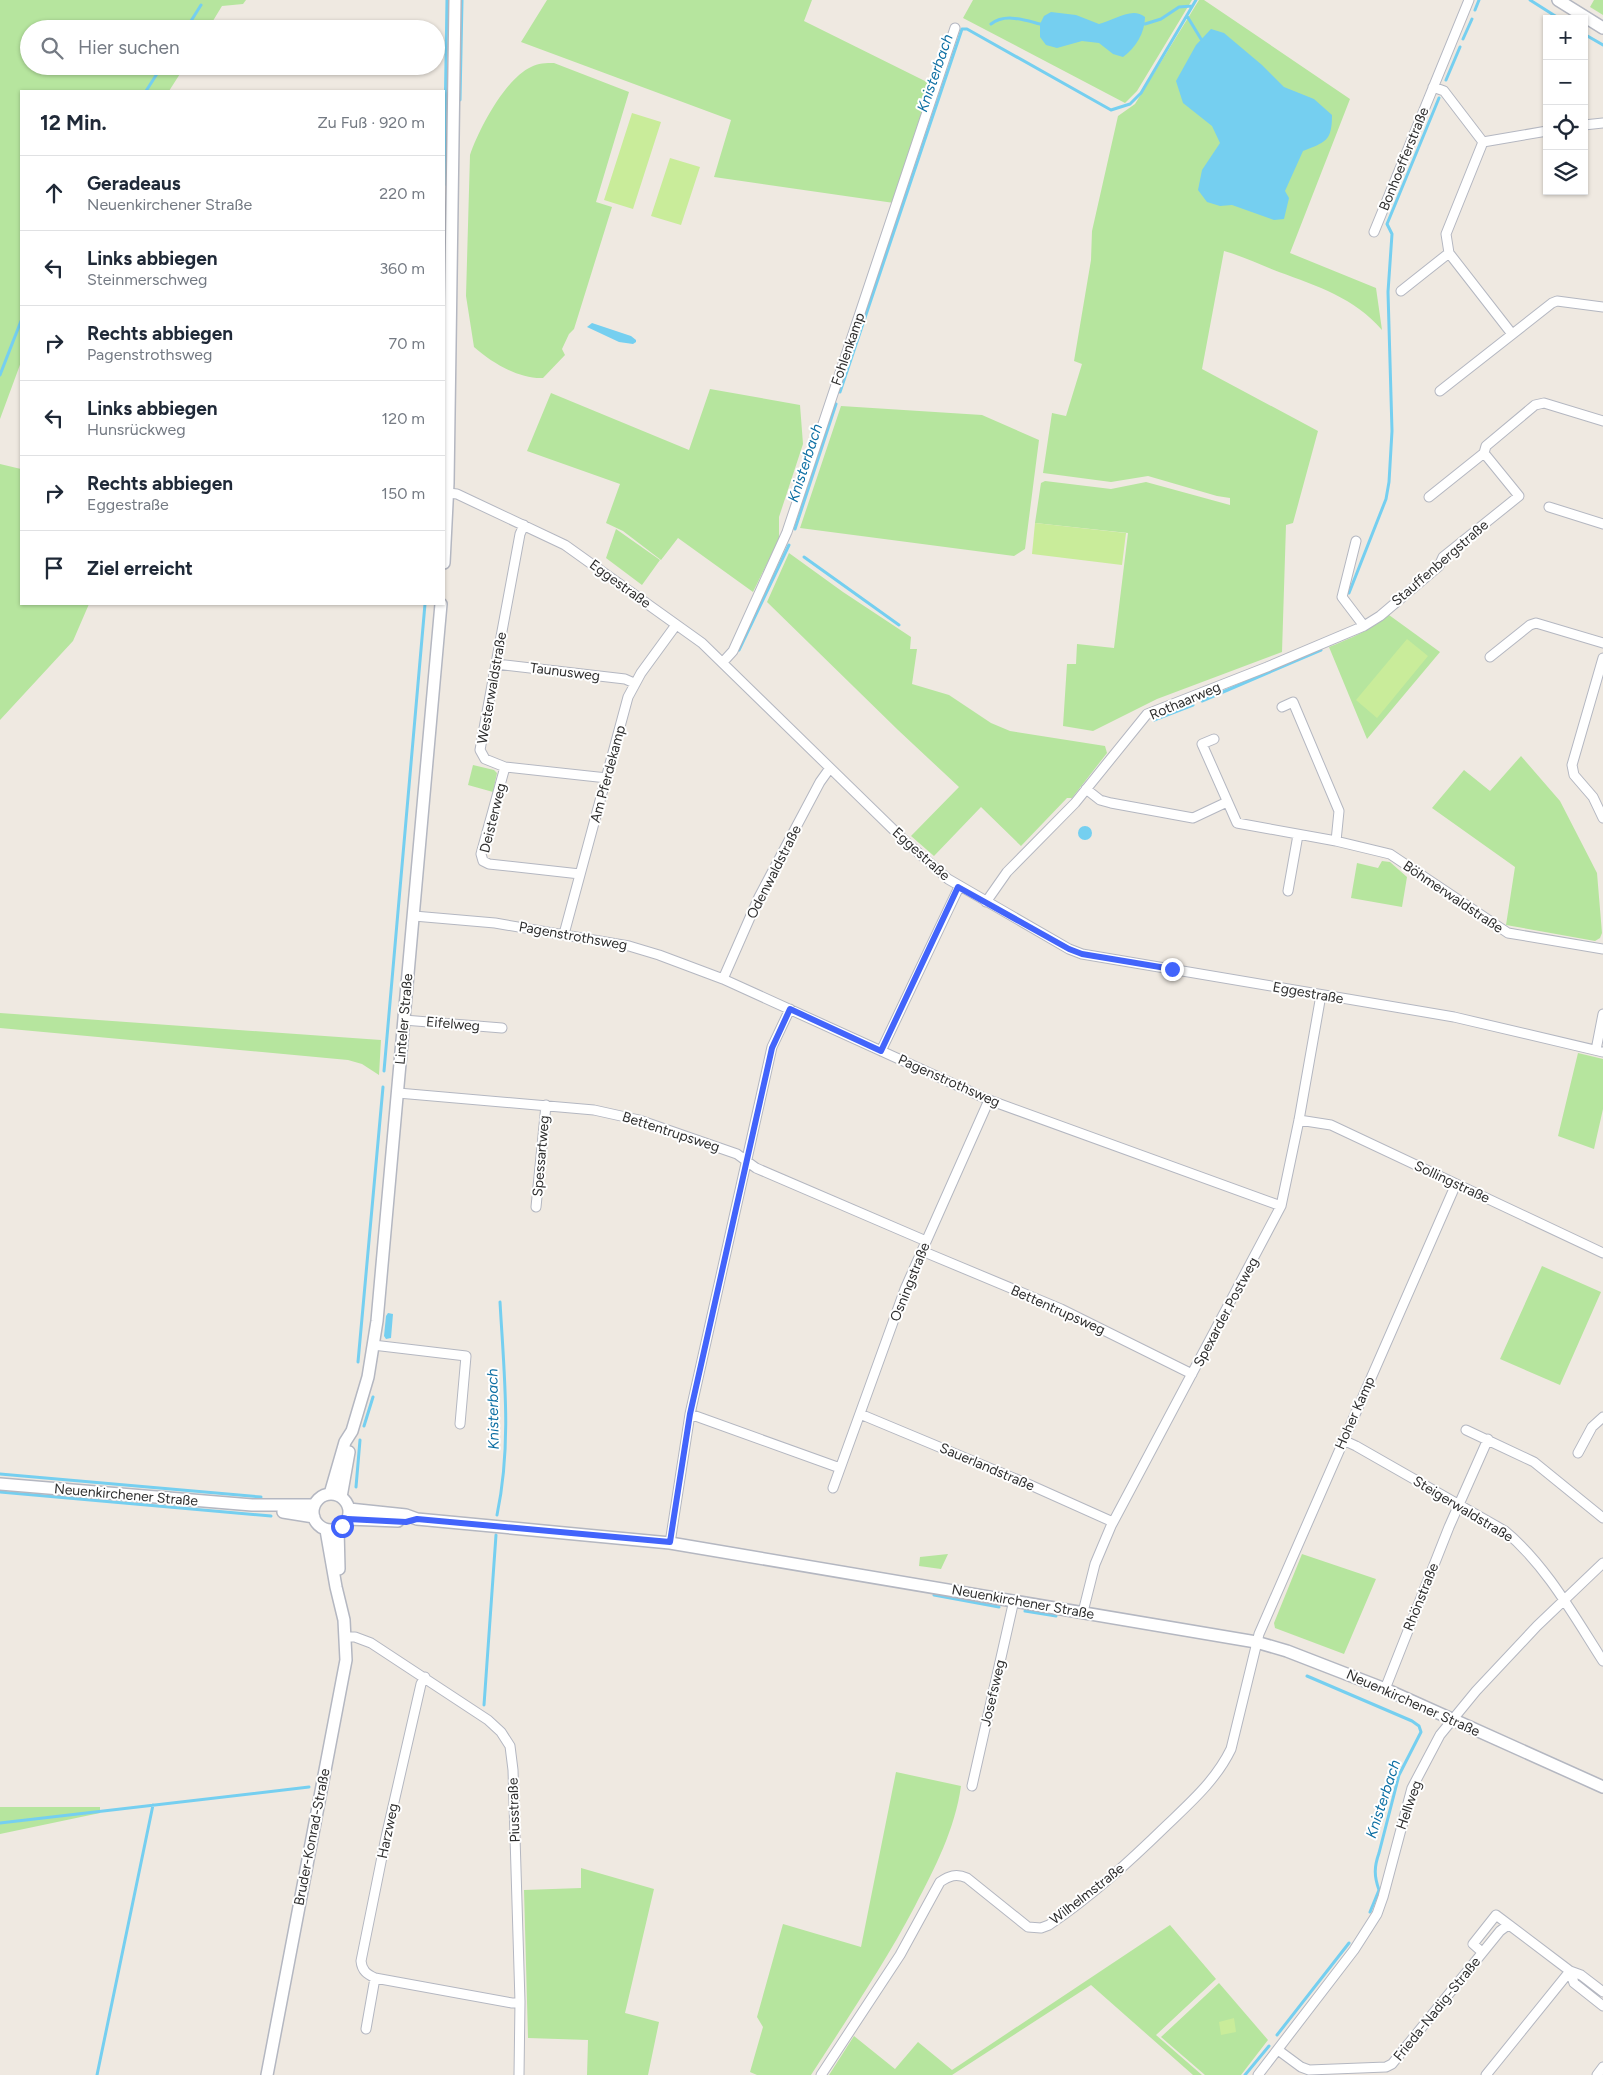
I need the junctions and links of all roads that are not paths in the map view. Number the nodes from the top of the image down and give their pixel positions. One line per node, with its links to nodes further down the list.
1 (455, 0): 19 (street)
2 (1469, 0): 6 (street, Bonhoefferstraße)
3 (1558, 0): 5 (street)
4 (955, 28): 32 (street, Fohlenkamp)
5 (1603, 28)
6 (1433, 87): 10 (street); 11 (street, Bonhoefferstraße)
7 (1603, 123): 8 (street)
8 (1588, 125)
9 (1543, 132): 10 (street)
10 (1483, 142): 12 (street)
11 (1374, 232)
12 (1449, 253): 13 (street); 15 (street)
13 (1401, 291)
14 (1603, 307): 15 (street)
15 (1512, 334): 16 (street)
16 (1440, 391)
17 (1603, 421): 18 (street)
18 (1484, 453): 20 (street); 28 (street, Stauffenbergstraße)
19 (448, 493): 23 (street, Eggestraße); 25 (street)
20 (1429, 498)
21 (1549, 507): 22 (street)
22 (1603, 524)
23 (524, 525): 27 (street, Eggestraße); 33 (street, Westerwaldstraße)
24 (1356, 541): 28 (street)
25 (445, 546)
26 (441, 605): 49 (street, Linteler Straße)
27 (676, 625): 32 (street, Eggestraße); 34 (street, Am Pferdekamp)
28 (1364, 626): 40 (street, Rothaarweg)
29 (1603, 643): 30 (street)
30 (1490, 658)
31 (1603, 658): 42 (street)
32 (723, 662): 38 (street, Eggestraße)
33 (496, 664): 34 (street, Taunusweg); 37 (street, Westerwaldstraße)
34 (634, 683): 39 (street, Am Pferdekamp)
35 (1282, 707): 44 (street)
36 (1214, 739): 41 (street, Böhmerwaldstraße)
37 (505, 767): 39 (street, Westerwaldstraße); 45 (street, Deisterweg)
38 (830, 768): 46 (street, Eggestraße); 52 (street, Odenwaldstraße)
39 (607, 778): 45 (street, Am Pferdekamp)
40 (1086, 789): 41 (street); 48 (street, Rothaarweg)
41 (1228, 802): 43 (street, Böhmerwaldstraße)
42 (1603, 818)
43 (1298, 835): 44 (street, Böhmerwaldstraße); 47 (street)
44 (1336, 841): 51 (street, Böhmerwaldstraße)
45 (580, 874): 50 (street, Am Pferdekamp)
46 (958, 887): 48 (street, Eggestraße); 58 (street)
47 (1288, 891)
48 (986, 902): 53 (street, Eggestraße)
49 (414, 916): 50 (street, Pagenstrothsweg); 56 (street, Linteler Straße)
50 (564, 934): 52 (street, Pagenstrothsweg)
51 (1603, 949)
52 (723, 979): 54 (street, Pagenstrothsweg)
53 (1321, 995): 59 (street, Eggestraße); 63 (street, Spexarder Postweg)
54 (790, 1009): 58 (street, Pagenstrothsweg); 64 (street)
55 (1603, 1014): 59 (street)
56 (404, 1020): 57 (street, Eifelweg); 60 (street, Linteler Straße)
57 (502, 1028)
58 (881, 1051): 61 (street, Pagenstrothsweg)
59 (1600, 1051)
60 (398, 1093): 62 (street, Bettentrupsweg); 71 (street, Linteler Straße)
61 (989, 1100): 66 (street, Pagenstrothsweg); 68 (street, Osningstraße)
62 (546, 1105): 64 (street, Bettentrupsweg); 67 (street, Spessartweg)
63 (1299, 1120): 65 (street, Sollingstraße); 66 (street, Spexarder Postweg)
64 (747, 1161): 68 (street, Bettentrupsweg); 73 (street)
65 (1456, 1184): 70 (street, Sollingstraße); 79 (street, Hoher Kamp)
66 (1281, 1206): 72 (street, Spexarder Postweg)
67 (536, 1207)
68 (926, 1241): 69 (street, Osningstraße)
69 (922, 1251): 72 (street, Bettentrupsweg); 74 (street, Osningstraße)
70 (1603, 1253)
71 (373, 1346): 76 (street); 84 (street, Linteler Straße)
72 (1192, 1374): 89 (street, Spexarder Postweg)
73 (690, 1414): 81 (street); 91 (street)
74 (860, 1414): 81 (street, Osningstraße); 89 (street, Sauerlandstraße)
75 (1603, 1417): 80 (street)
76 (460, 1424)
77 (1466, 1430): 78 (street)
78 (1488, 1439): 85 (street, Rhönstraße); 88 (street)
79 (1343, 1440): 85 (street, Steigerwaldstraße); 97 (street, Hoher Kamp)
80 (1578, 1453)
81 (840, 1468): 83 (street, Osningstraße)
82 (0, 1484): 86 (street, Neuenkirchener Straße)
83 (833, 1488)
84 (336, 1496): 86 (street); 87 (street)
85 (1459, 1505): 94 (street, Steigerwaldstraße); 100 (street, Rhönstraße)
86 (314, 1511): 90 (street)
87 (348, 1514): 90 (street); 91 (street, Neuenkirchener Straße)
88 (1603, 1518)
89 (1113, 1522): 95 (street, Spexarder Postweg)
90 (332, 1529): 96 (street, Bruder-Konrad-Straße)
91 (670, 1542): 93 (street, Neuenkirchener Straße)
92 (1603, 1564): 94 (street, Hellweg)
93 (1014, 1600): 95 (street, Neuenkirchener Straße); 102 (street, Josefsweg)
94 (1563, 1601): 98 (street, Steigerwaldstraße); 101 (street, Hellweg)
95 (1083, 1612): 97 (street, Neuenkirchener Straße)
96 (346, 1637): 99 (street, Piusstraße); 114 (street, Bruder-Konrad-Straße)
97 (1256, 1642): 100 (street, Neuenkirchener Straße); 116 (street, Wilhelmstraße)
98 (1603, 1661)
99 (425, 1677): 107 (street, Harzweg); 109 (street, Piusstraße)
100 (1385, 1689): 101 (street, Neuenkirchener Straße)
101 (1453, 1721): 103 (street, Neuenkirchener Straße); 112 (street, Hellweg)
102 (972, 1786)
103 (1603, 1787)
104 (1508, 1925): 105 (street, Frieda-Nadig-Straße); 105 (street, Frieda-Nadig-Straße); 106 (street, Frieda-Nadig-Straße)
105 (1482, 1952): 112 (street, Frieda-Nadig-Straße)
106 (1570, 1971): 108 (street, Frieda-Nadig-Straße); 110 (street, Frieda-Nadig-Straße); 118 (street)
107 (376, 1978): 109 (street); 111 (street)
108 (1603, 1992)
109 (520, 2002): 115 (street, Piusstraße)
110 (1603, 2006)
111 (366, 2029)
112 (1278, 2050): 117 (street, Hellweg)
113 (1603, 2067): 119 (street)
114 (267, 2075)
115 (519, 2075)
116 (821, 2075)
117 (1258, 2075)
118 (1486, 2075)
119 (1597, 2075)

